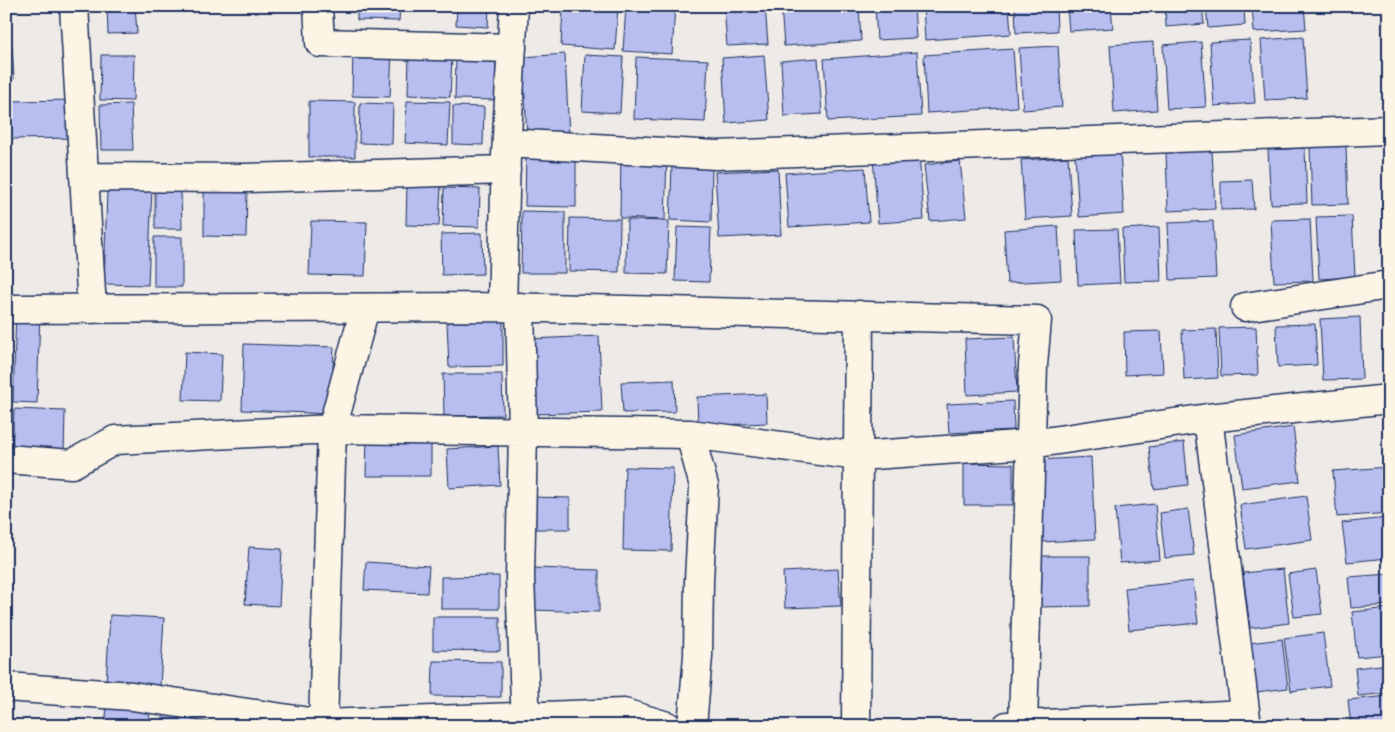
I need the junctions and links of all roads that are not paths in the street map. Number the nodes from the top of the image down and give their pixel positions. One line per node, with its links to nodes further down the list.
1 (74, 6): 8 (street)
2 (318, 6): 4 (street)
3 (514, 6): 4 (street)
4 (512, 48): 6 (street)
5 (1389, 130): 6 (street)
6 (507, 143): 7 (street)
7 (506, 170): 8 (street); 10 (street)
8 (84, 177): 14 (street)
9 (1389, 286): 11 (street)
10 (511, 307): 12 (street); 15 (street); 19 (street)
11 (1245, 307)
12 (364, 308): 14 (street); 18 (street)
13 (6, 309): 14 (street)
14 (92, 309)
15 (859, 315): 21 (street); 22 (street)
16 (1389, 399): 17 (street)
17 (1208, 418): 21 (street); 25 (street)
18 (332, 429): 19 (street); 23 (street); 27 (street)
19 (523, 431): 20 (street); 26 (street)
20 (690, 434): 22 (street); 30 (street)
21 (1030, 444): 22 (street); 28 (street)
22 (858, 456): 31 (street)
23 (6, 459)
24 (6, 687): 27 (street)
25 (1246, 720): 28 (street)
26 (526, 721): 27 (street); 29 (street)
27 (323, 725)
28 (1018, 725)
29 (667, 726)
30 (692, 726)
31 (856, 726)

